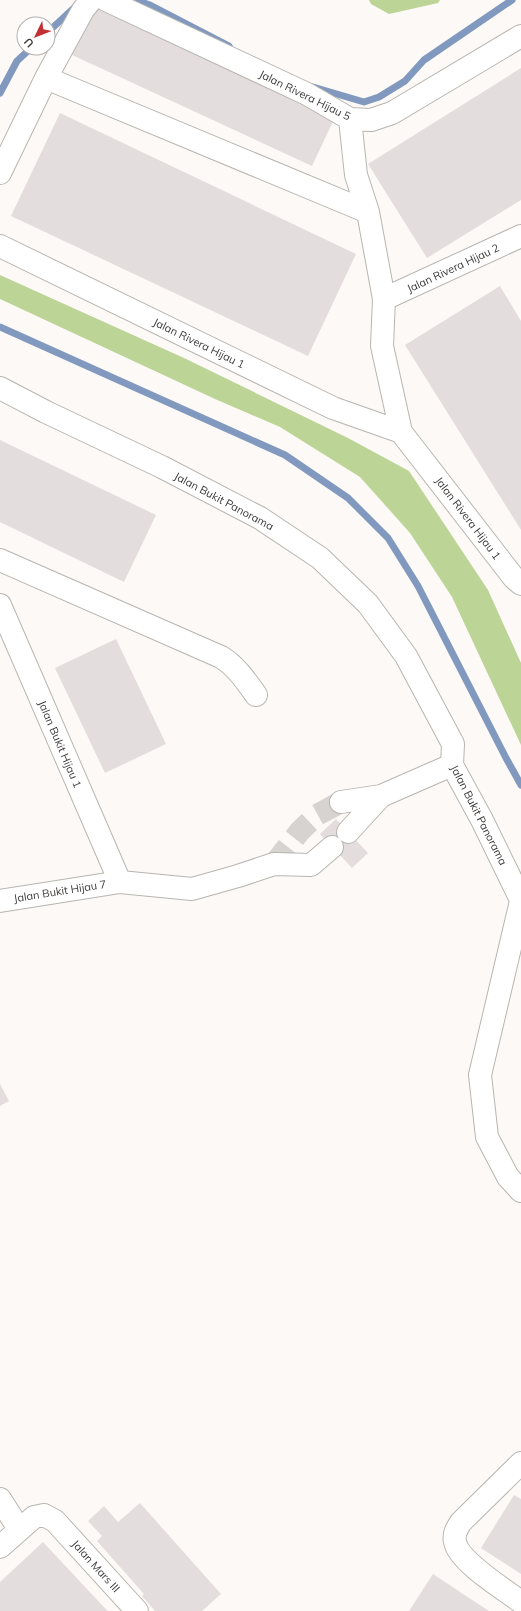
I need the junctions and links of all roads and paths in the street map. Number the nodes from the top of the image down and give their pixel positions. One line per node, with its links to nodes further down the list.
1 (90, 0): 4 (street)
2 (106, 0): 5 (street, Jalan Rivera Hijau 5)
3 (521, 36): 5 (street, Jalan Rivera Hijau 5)
4 (46, 78): 6 (street); 7 (street)
5 (350, 119): 7 (street, Jalan Rivera Hijau 1)
6 (0, 173)
7 (368, 212): 10 (street, Jalan Rivera Hijau 1)
8 (521, 236): 10 (street, Jalan Rivera Hijau 2)
9 (0, 246): 12 (street, Jalan Rivera Hijau 1)
10 (384, 299): 12 (street, Jalan Rivera Hijau 1)
11 (0, 388): 17 (street, Jalan Bukit Panorama)
12 (401, 432): 14 (street, Jalan Rivera Hijau 1)
13 (0, 560): 16 (street)
14 (521, 584)
15 (0, 605): 22 (street, Jalan Bukit Hijau 1)
16 (256, 695)
17 (452, 766): 18 (street); 24 (street, Jalan Bukit Panorama)
18 (382, 796): 19 (street); 20 (street)
19 (341, 802)
20 (348, 832)
21 (332, 848): 22 (street, Jalan Bukit Hijau 7)
22 (120, 882): 23 (street, Jalan Bukit Hijau 7)
23 (0, 901)
24 (521, 901): 25 (street, Jalan Bukit Panorama)
25 (521, 1191)
26 (521, 1464): 30 (street)
27 (0, 1499): 28 (street)
28 (19, 1529): 29 (street); 31 (street, Jalan Mars III)
29 (0, 1547)
30 (521, 1602)
31 (137, 1611)

